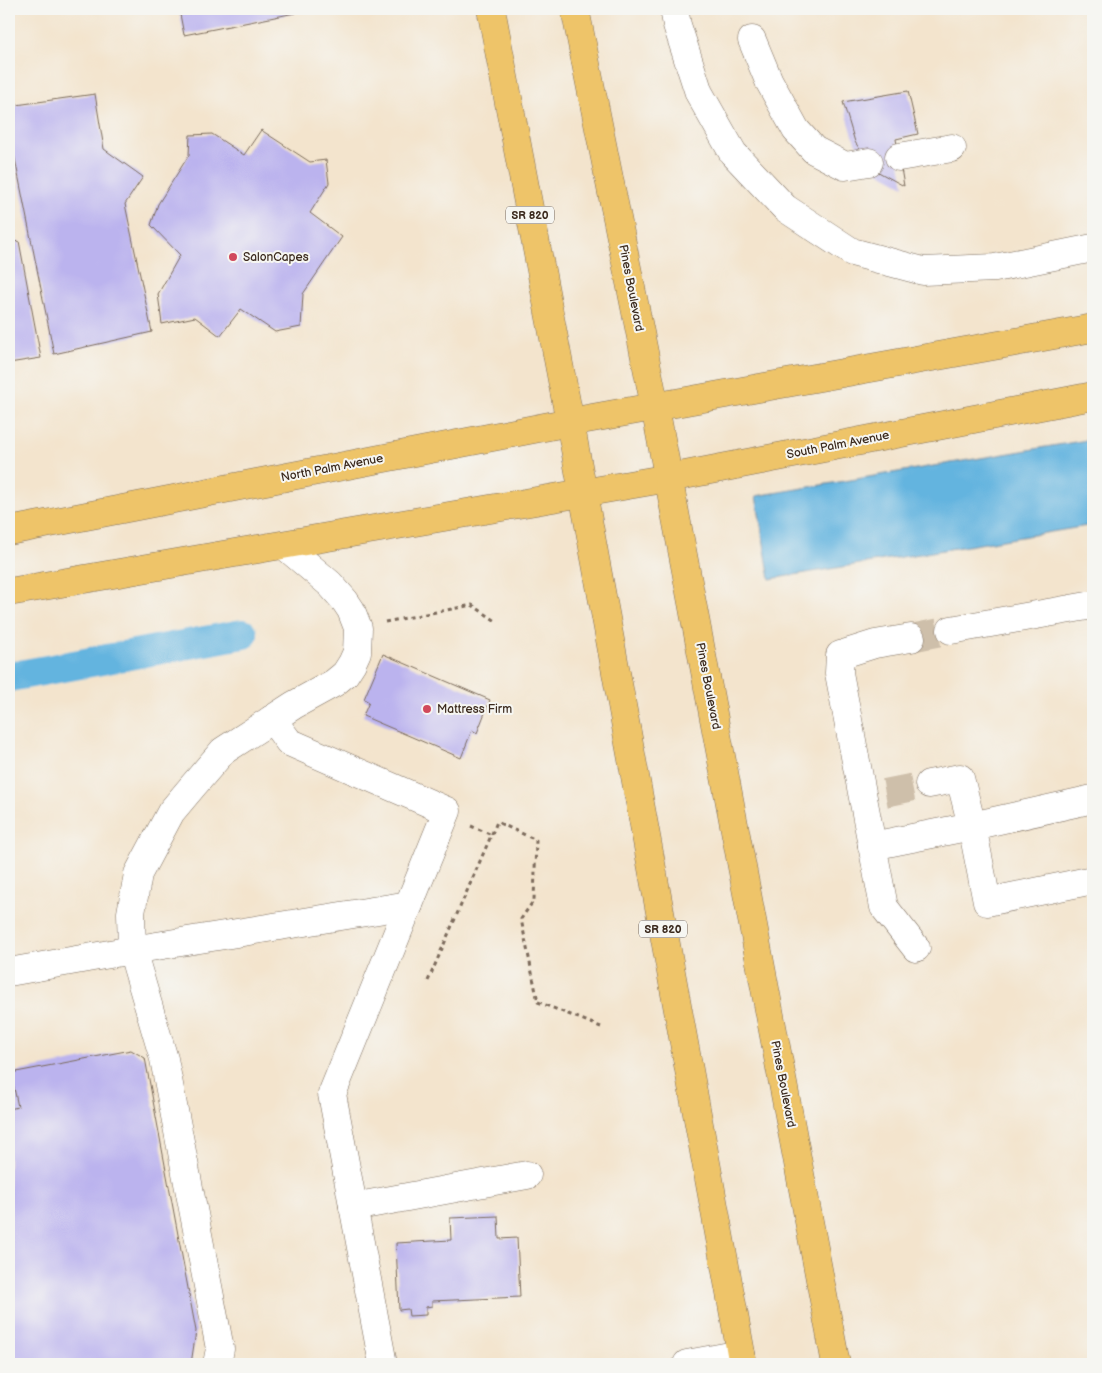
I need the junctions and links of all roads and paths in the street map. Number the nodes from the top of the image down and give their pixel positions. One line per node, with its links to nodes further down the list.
1 (491, 9): 12 (main road, SR 820)
2 (575, 9): 11 (main road, Pines Boulevard)
3 (674, 9): 8 (street)
4 (752, 40): 7 (street)
5 (952, 148): 6 (street)
6 (899, 157)
7 (869, 162)
8 (1093, 248)
9 (1093, 328): 11 (main road)
10 (1093, 396): 13 (main road, South Palm Avenue)
11 (655, 407): 12 (main road, North Palm Avenue); 13 (main road, Pines Boulevard)
12 (570, 422): 14 (main road, SR 820); 15 (main road, North Palm Avenue)
13 (669, 478): 14 (main road, South Palm Avenue); 41 (main road, Pines Boulevard)
14 (582, 494): 16 (main road); 37 (main road, SR 820)
15 (9, 531)
16 (284, 545): 17 (main road); 20 (street)
17 (9, 592)
18 (1093, 605): 21 (street)
19 (496, 621): 20 (path)
20 (358, 628): 23 (street)
21 (951, 630)
22 (911, 638): 27 (street)
23 (272, 719): 29 (street); 31 (street)
24 (928, 784): 26 (street)
25 (1093, 799): 26 (street)
26 (972, 826): 27 (street); 28 (street)
27 (872, 846): 30 (street)
28 (1093, 880)
29 (409, 905): 31 (street); 36 (street)
30 (916, 948)
31 (132, 950): 32 (street); 38 (street)
32 (9, 972)
33 (428, 981): 34 (path)
34 (601, 1027)
35 (527, 1175): 36 (street)
36 (353, 1207): 39 (street)
37 (742, 1359): 40 (street)
38 (217, 1364)
39 (383, 1364)
40 (687, 1364)
41 (836, 1364)

